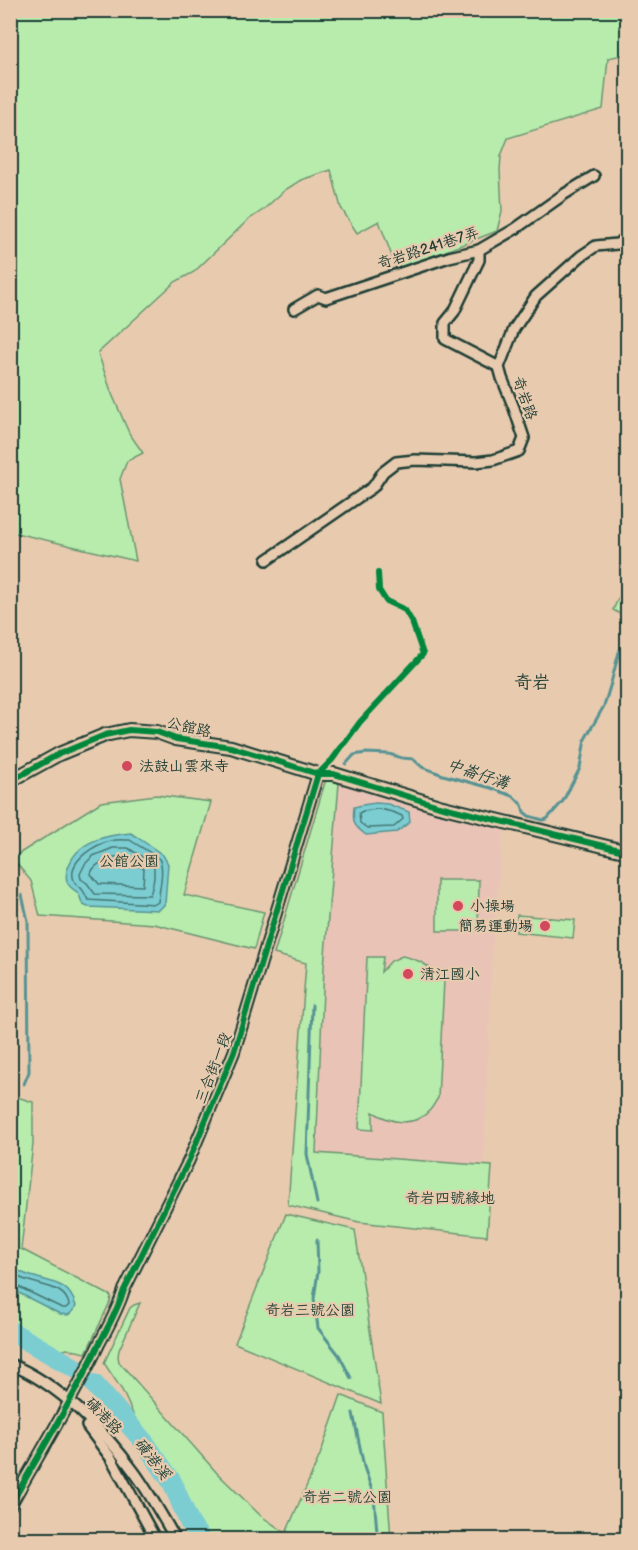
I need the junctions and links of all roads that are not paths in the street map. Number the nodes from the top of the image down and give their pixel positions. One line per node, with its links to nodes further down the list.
1 (594, 176): 3 (street, 奇岩路241巷7弄)
2 (627, 237): 5 (street, 奇岩路)
3 (479, 250): 4 (street, 奇岩路241巷7弄); 5 (street)
4 (294, 309)
5 (499, 367): 6 (street, 奇岩路)
6 (267, 560)
7 (318, 774): 8 (street, 公舘路); 9 (street, 公舘路); 11 (street, 三合街一段)
8 (10, 781)
9 (627, 852)
10 (10, 1364): 11 (street, 磺港路)
11 (70, 1402): 12 (street, 三合街一段); 13 (street, 磺港路); 14 (street, 磺港路)
12 (10, 1506)
13 (156, 1539)
14 (176, 1539)

